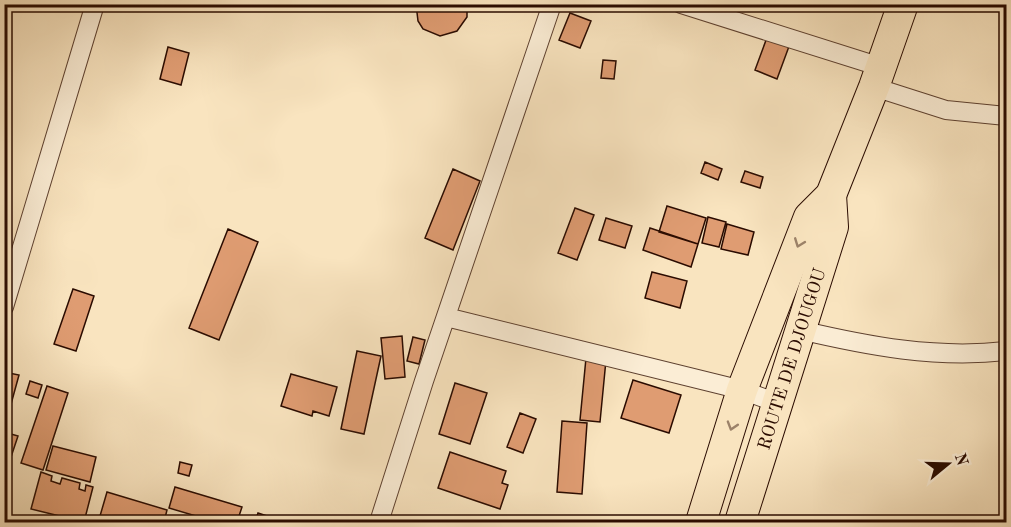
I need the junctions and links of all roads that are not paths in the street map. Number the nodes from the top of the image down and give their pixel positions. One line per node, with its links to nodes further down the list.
1 (95, 4): 8 (street)
2 (552, 4): 9 (street)
3 (681, 4): 5 (street)
4 (903, 4): 5 (highway)
5 (878, 77): 6 (street); 7 (highway)
6 (1006, 116)
7 (831, 195): 10 (highway, ROUTE DE DJOUGOU); 12 (highway, one-way to 12)
8 (4, 307)
9 (446, 317): 12 (street); 14 (street)
10 (800, 330): 11 (street); 13 (highway, ROUTE DE DJOUGOU)
11 (1006, 351)
12 (742, 390): 13 (street); 15 (highway, one-way to 15)
13 (777, 403): 16 (highway, ROUTE DE DJOUGOU)
14 (379, 522)
15 (701, 522)
16 (740, 522)

